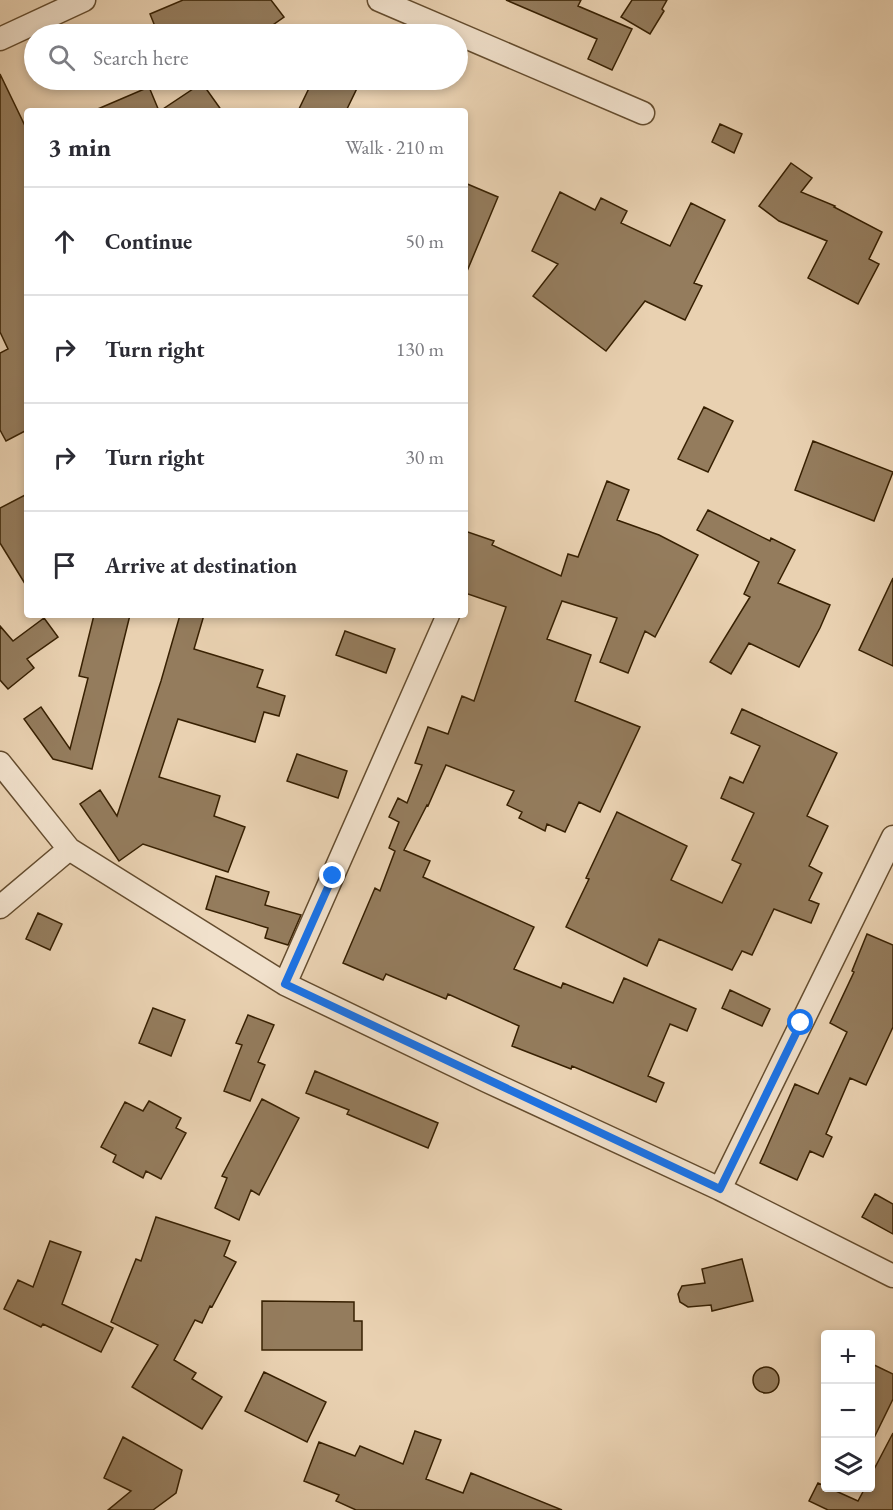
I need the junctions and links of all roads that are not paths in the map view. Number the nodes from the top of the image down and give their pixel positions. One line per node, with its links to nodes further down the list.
1 (84, 0): 3 (street)
2 (379, 0): 4 (street)
3 (32, 24)
4 (435, 24)
5 (24, 28): 7 (street)
6 (468, 38): 8 (street)
7 (0, 39)
8 (643, 113)
9 (447, 618): 14 (street)
10 (0, 763): 12 (street)
11 (893, 837): 15 (street)
12 (69, 849): 13 (street); 14 (street)
13 (0, 907)
14 (285, 984): 15 (street)
15 (720, 1189): 16 (street)
16 (893, 1276)

